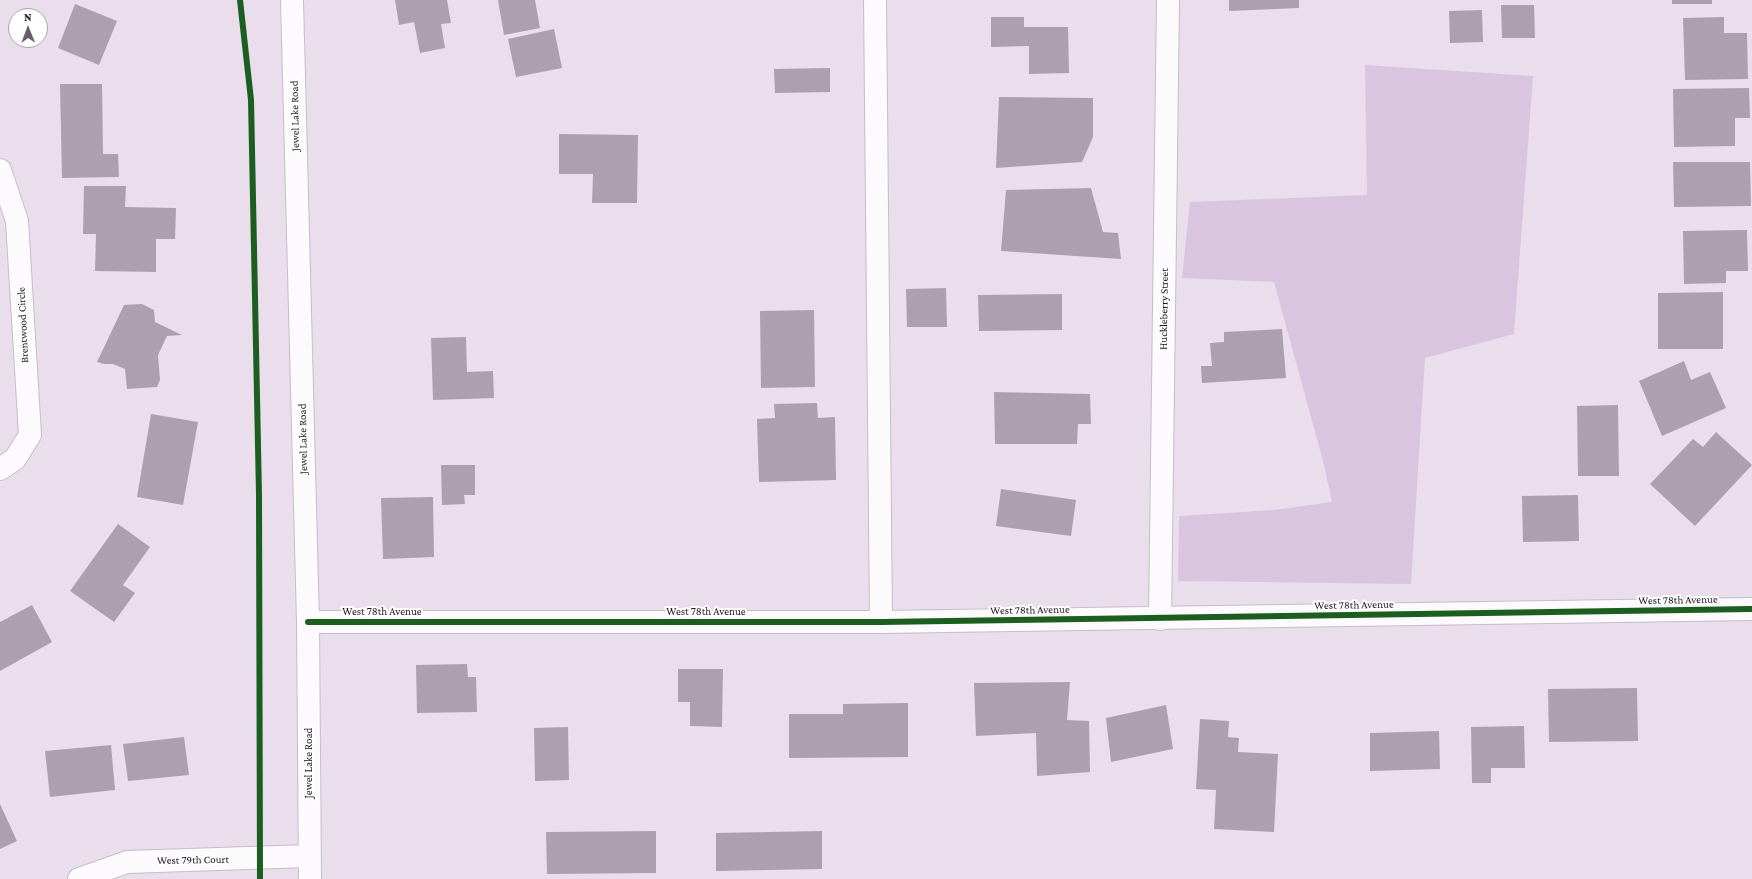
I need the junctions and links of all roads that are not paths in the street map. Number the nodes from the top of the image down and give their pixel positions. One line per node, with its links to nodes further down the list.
1 (292, 0): 8 (street, Jewel Lake Road)
2 (875, 0): 9 (street)
3 (1168, 0): 7 (street, Huckleberry Street)
4 (0, 170): 5 (street, Brentwood Circle)
5 (0, 469)
6 (1752, 609): 7 (street, West 78th Avenue)
7 (1160, 619): 9 (street, West 78th Avenue)
8 (308, 622): 9 (street, West 78th Avenue); 10 (street, Jewel Lake Road)
9 (881, 622)
10 (310, 856): 11 (street, West 79th Court); 12 (street, Jewel Lake Road)
11 (79, 879)
12 (310, 879)

